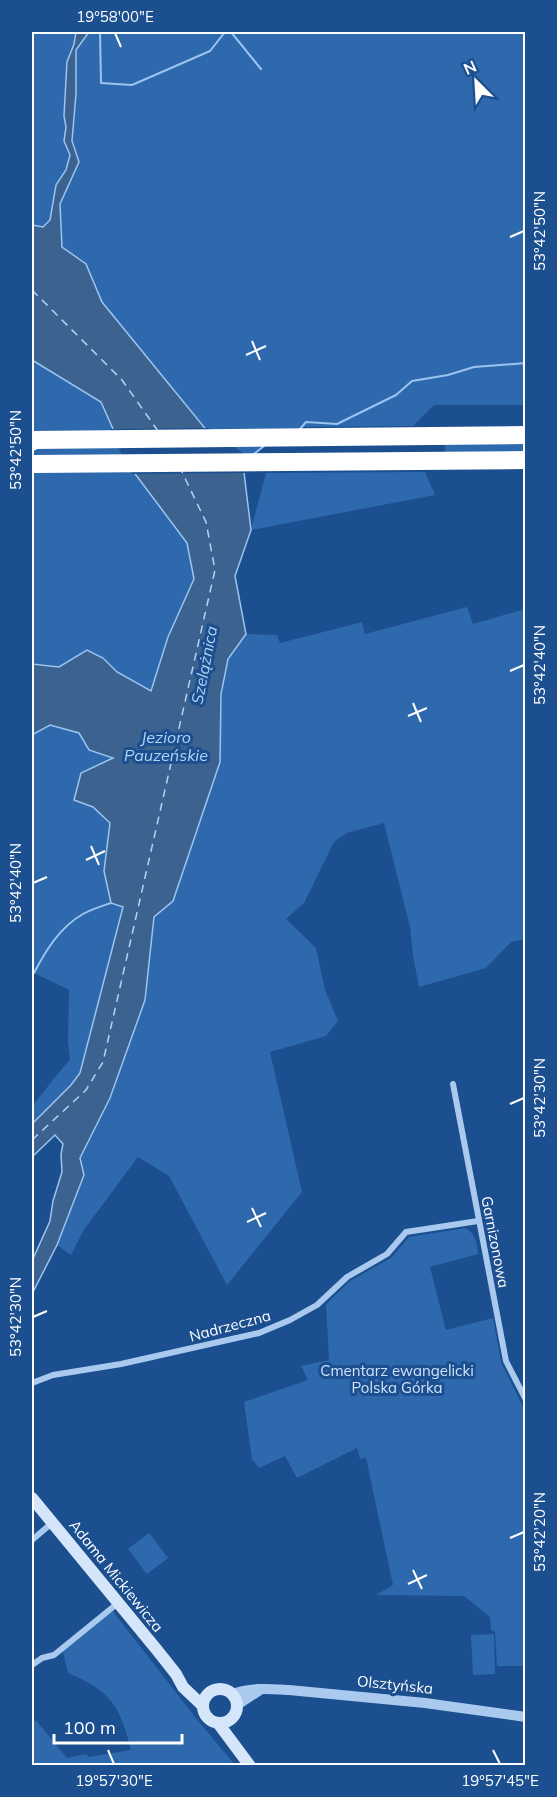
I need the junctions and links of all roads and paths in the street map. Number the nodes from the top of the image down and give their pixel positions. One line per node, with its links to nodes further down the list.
1 (525, 435): 2 (highway)
2 (32, 440)
3 (525, 460): 4 (highway)
4 (32, 464)
5 (453, 1084): 6 (street, Garnizonowa)
6 (478, 1221): 7 (street, Nadrzeczna); 8 (street, Garnizonowa)
7 (32, 1383)
8 (525, 1400)
9 (32, 1498): 10 (main road, Adama Mickiewicza)
10 (52, 1522): 11 (street); 12 (main road, Adama Mickiewicza)
11 (32, 1540)
12 (118, 1603): 13 (street); 14 (main road, Adama Mickiewicza)
13 (32, 1665)
14 (205, 1700): 15 (main road); 17 (main road)
15 (235, 1700): 16 (street, Olsztyńska); 17 (main road)
16 (525, 1718)
17 (224, 1722): 18 (main road)
18 (250, 1766)

